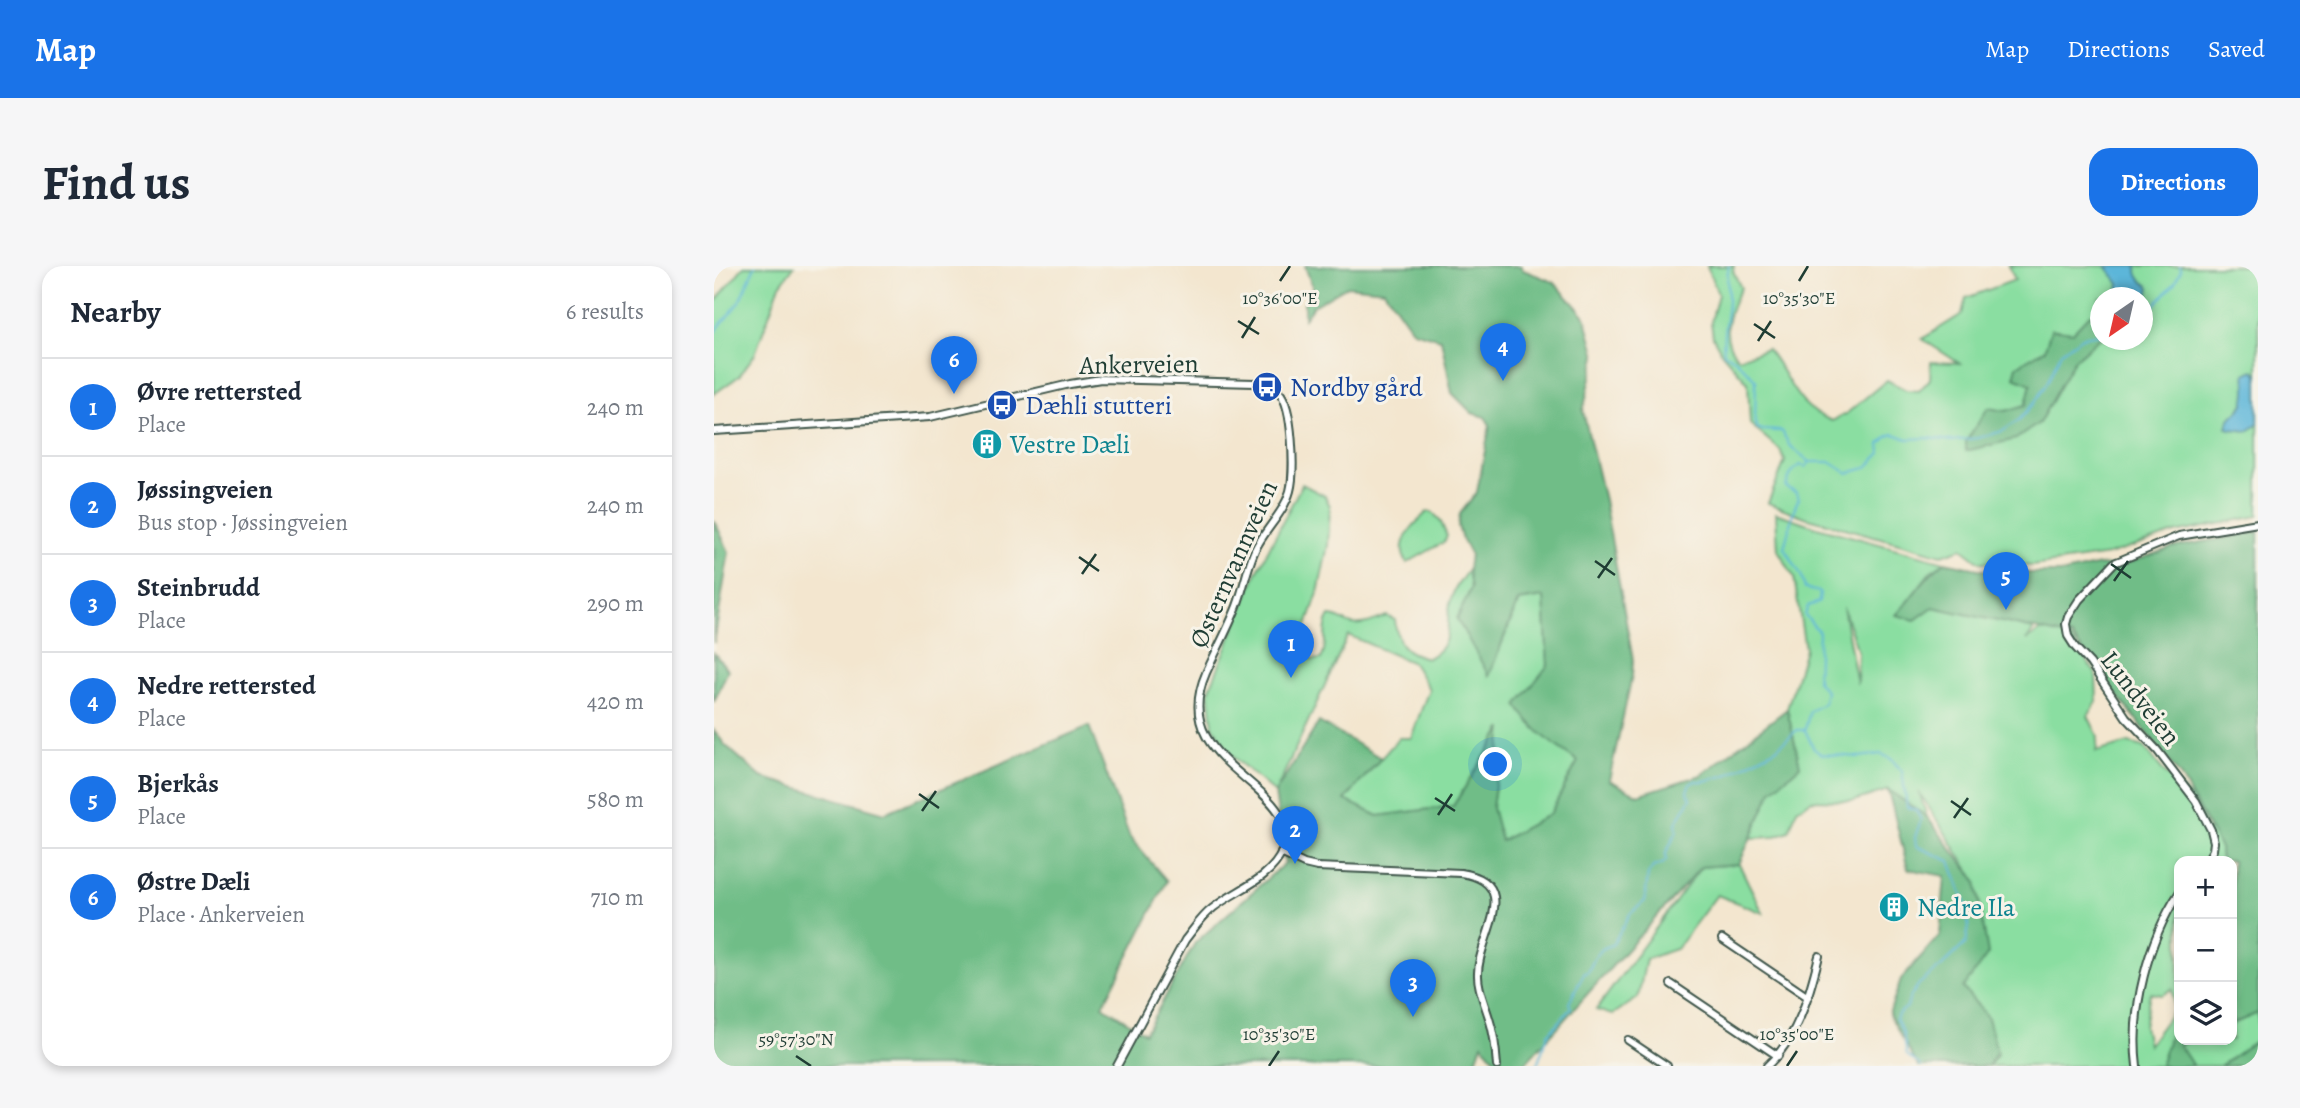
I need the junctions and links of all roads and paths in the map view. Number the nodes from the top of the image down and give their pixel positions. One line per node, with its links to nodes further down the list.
1 (1275, 388): 2 (street, Ankerveien); 4 (street, Østernvannveien)
2 (714, 430)
3 (2258, 523): 5 (street, Lundveien)
4 (1281, 853): 13 (street); 14 (street)
5 (2210, 856)
6 (2174, 902): 17 (street)
7 (1723, 939): 10 (street)
8 (1819, 956): 10 (street)
9 (1671, 984): 12 (street)
10 (1808, 997): 12 (street)
11 (1628, 1040): 15 (street)
12 (1778, 1056): 16 (street)
13 (1117, 1066)
14 (1497, 1066)
15 (1667, 1066)
16 (1767, 1066)
17 (2137, 1066)

